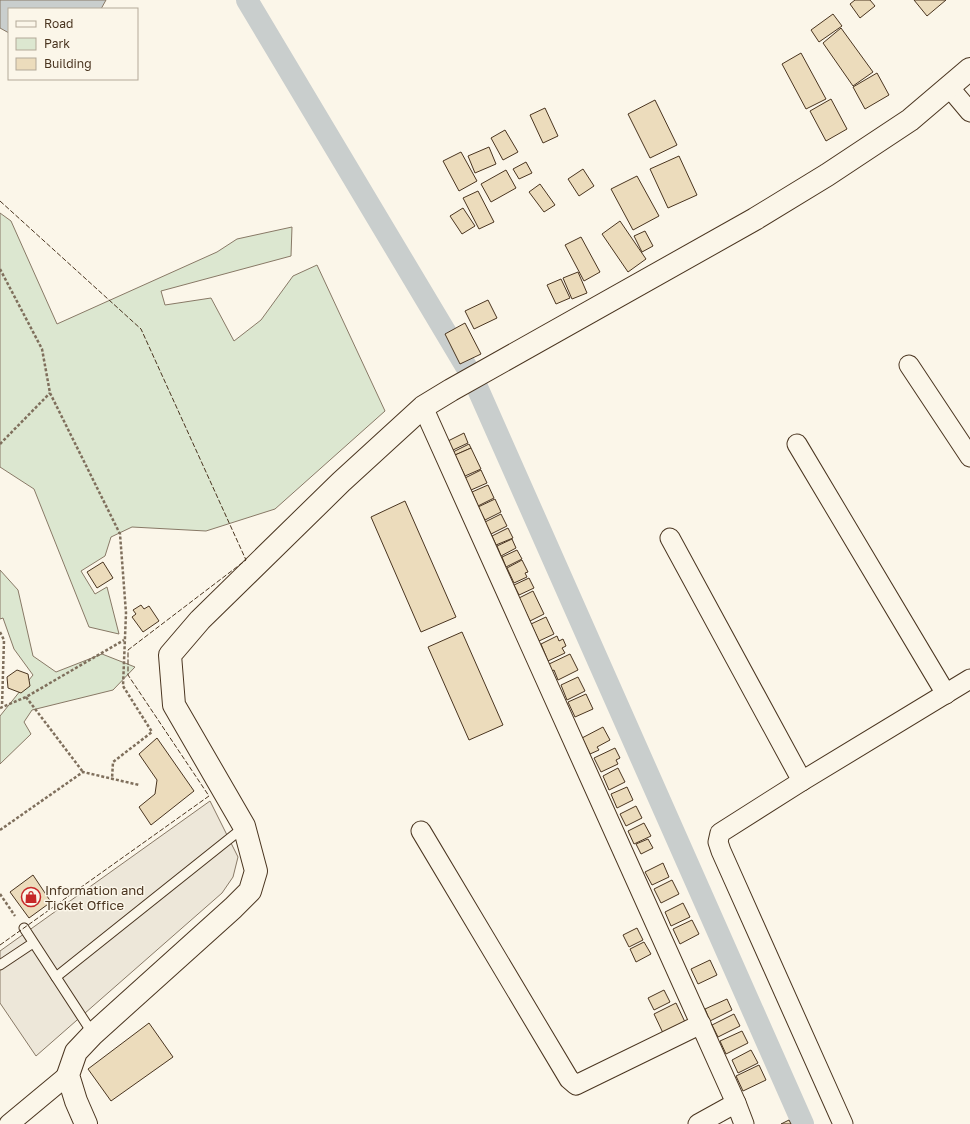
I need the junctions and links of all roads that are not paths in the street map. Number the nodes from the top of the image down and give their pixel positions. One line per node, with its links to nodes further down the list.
1 (970, 69): 2 (street)
2 (949, 87): 3 (street); 5 (street)
3 (970, 112)
4 (909, 365): 7 (street)
5 (423, 407): 12 (street); 18 (street)
6 (797, 444): 10 (street)
7 (970, 457)
8 (670, 538): 11 (street)
9 (968, 684): 10 (street)
10 (946, 694): 11 (street)
11 (802, 781): 26 (street)
12 (244, 826): 17 (lane); 19 (street)
13 (422, 831): 18 (street)
14 (24, 928): 15 (lane)
15 (33, 943): 16 (lane); 17 (lane)
16 (0, 965)
17 (56, 977): 19 (lane)
18 (701, 1024): 21 (street)
19 (93, 1034): 20 (street)
20 (68, 1075): 22 (street); 23 (street)
21 (736, 1103): 24 (street); 25 (street)
22 (9, 1124)
23 (86, 1124)
24 (698, 1124)
25 (744, 1124)
26 (843, 1124)

